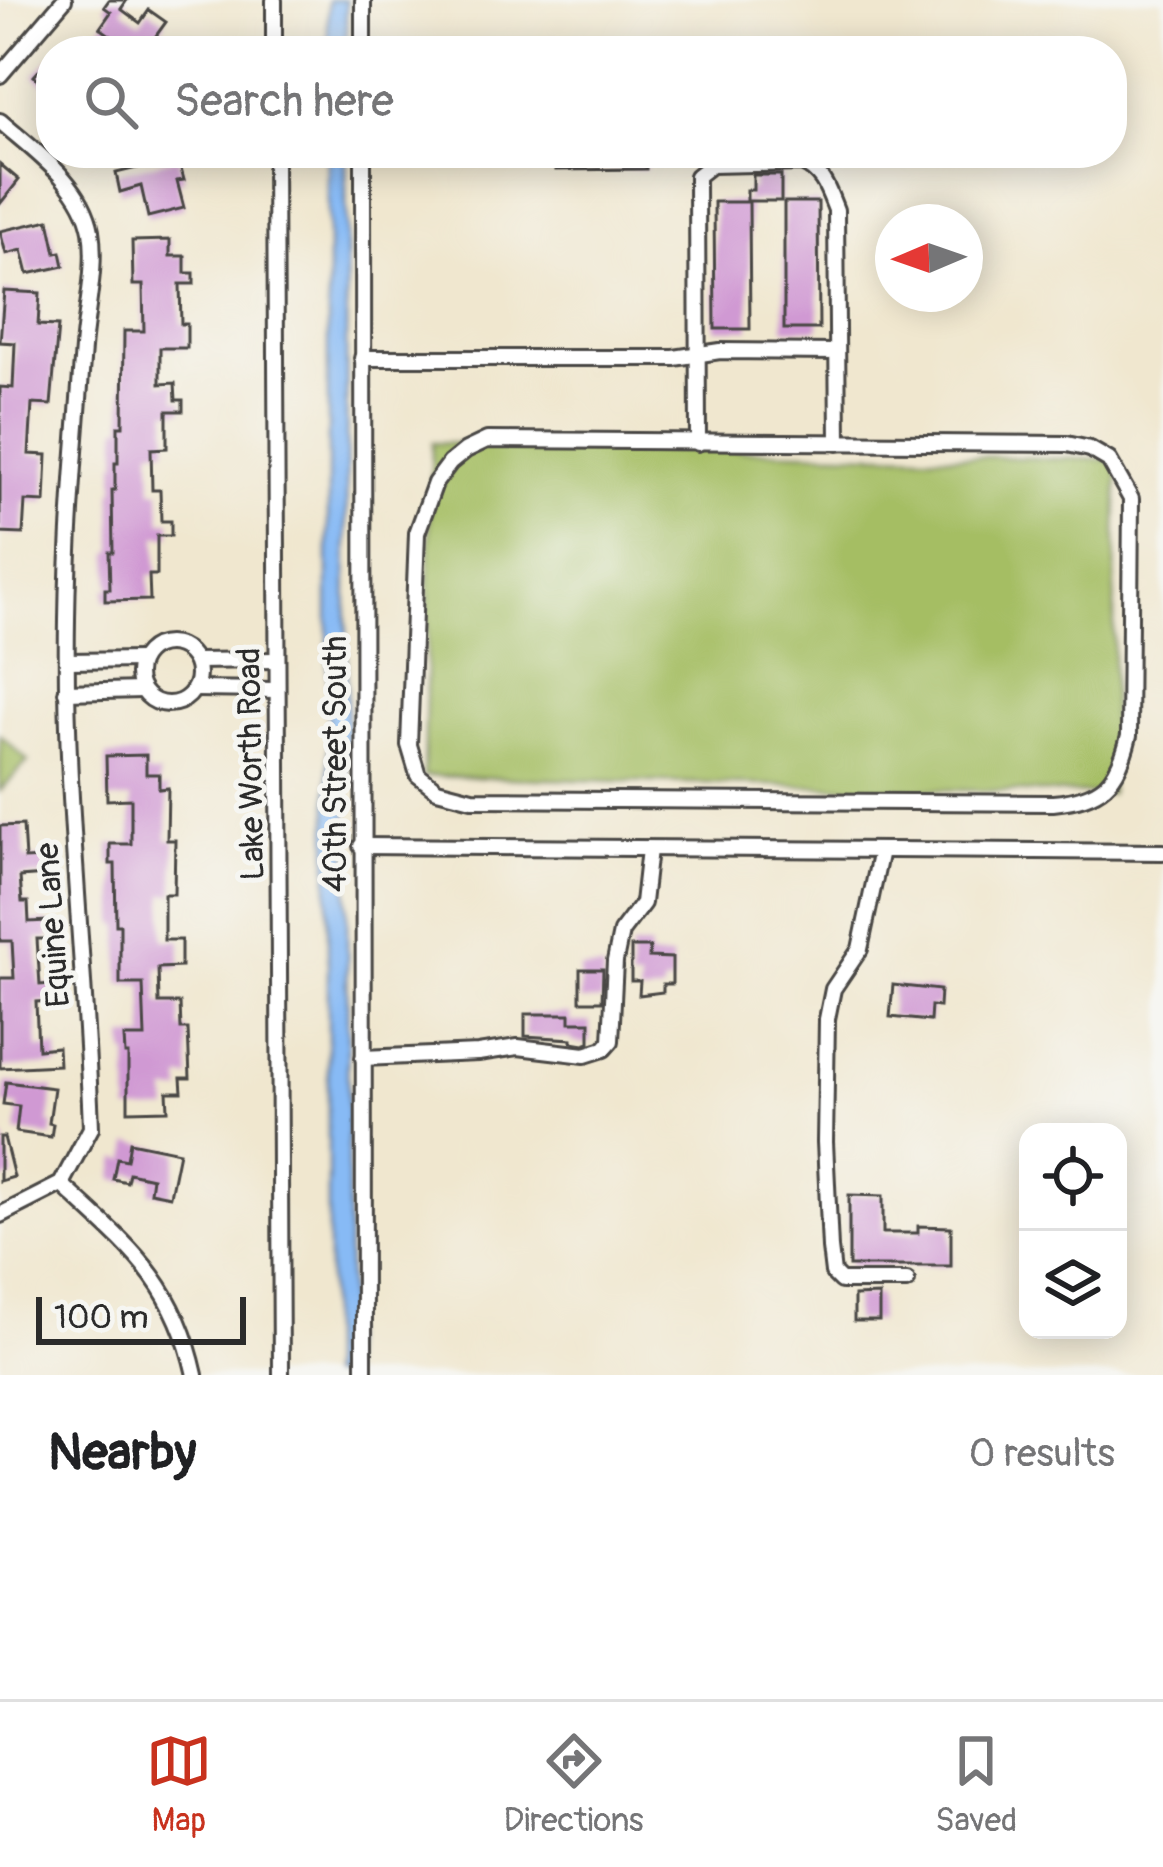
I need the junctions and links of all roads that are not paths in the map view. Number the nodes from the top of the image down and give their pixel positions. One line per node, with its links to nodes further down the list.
1 (64, 0): 6 (street)
2 (274, 0): 4 (street)
3 (363, 0): 5 (street)
4 (274, 36)
5 (363, 36)
6 (0, 76)
7 (0, 121): 8 (street, Equine Lane)
8 (36, 153)
9 (53, 168): 21 (street, Equine Lane)
10 (275, 168): 20 (street, Lake Worth Road)
11 (363, 168): 16 (street, 40th Street South)
12 (708, 168): 15 (street)
13 (812, 168): 14 (street)
14 (837, 352): 15 (street); 17 (street)
15 (698, 354): 16 (street); 18 (street)
16 (362, 358): 29 (street, 40th Street South)
17 (838, 442): 18 (street); 18 (street)
18 (698, 443)
19 (141, 660): 21 (street); 22 (street); 26 (street)
20 (276, 660): 23 (street); 27 (street, Lake Worth Road)
21 (67, 661): 28 (street, Equine Lane)
22 (196, 661): 23 (street); 24 (street)
23 (216, 661): 25 (street)
24 (195, 689): 25 (street); 26 (street)
25 (217, 689): 27 (street)
26 (142, 690): 28 (street)
27 (277, 690): 38 (street, Lake Worth Road)
28 (66, 692): 34 (street, Equine Lane)
29 (362, 846): 30 (street); 33 (street, 40th Street South)
30 (649, 849): 31 (street); 33 (street)
31 (880, 850): 32 (street); 36 (street)
32 (1163, 852)
33 (363, 1058): 39 (street, 40th Street South)
34 (61, 1184): 35 (street); 37 (street)
35 (0, 1215)
36 (907, 1281)
37 (195, 1375)
38 (280, 1375)
39 (364, 1375)

